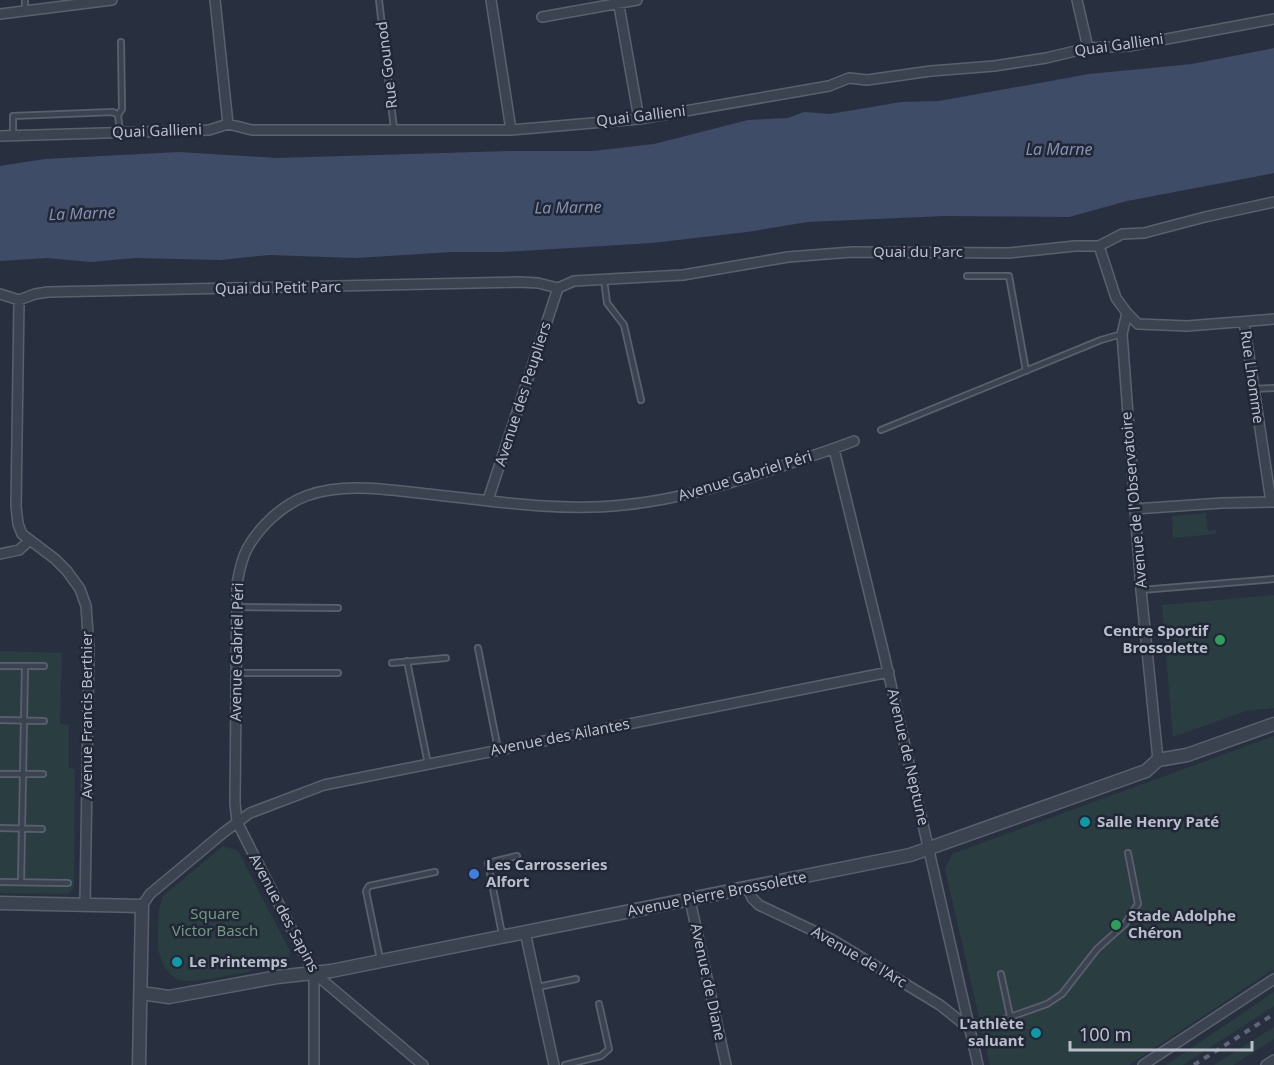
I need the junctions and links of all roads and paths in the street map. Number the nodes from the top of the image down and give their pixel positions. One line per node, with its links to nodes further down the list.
1 (25, 0): 9 (lane)
2 (112, 0): 9 (street)
3 (214, 0): 17 (street)
4 (379, 0): 18 (lane, Rue Gounod)
5 (491, 0): 19 (street)
6 (637, 0): 8 (street)
7 (1077, 0): 14 (street)
8 (618, 2): 11 (street); 16 (street)
9 (25, 12): 10 (street)
10 (0, 14)
11 (542, 17)
12 (1274, 19): 14 (street, Quai Gallieni)
13 (121, 42): 15 (lane)
14 (1088, 48): 16 (street, Quai Gallieni)
15 (118, 115): 20 (lane); 22 (lane)
16 (639, 119): 19 (street, Quai Gallieni)
17 (228, 124): 18 (street, Quai Gallieni); 20 (street, Quai Gallieni)
18 (394, 129): 19 (street, Quai Gallieni)
19 (511, 130)
20 (120, 132): 22 (street, Quai Gallieni)
21 (0, 136): 22 (street, Quai Gallieni)
22 (13, 136)
23 (1274, 202): 24 (street, Quai du Parc)
24 (1099, 246): 26 (street, Quai du Parc); 30 (street)
25 (967, 276): 34 (lane)
26 (604, 279): 27 (street, Quai du Parc); 37 (lane)
27 (558, 288): 29 (street, Quai du Petit Parc); 41 (street, Avenue des Peupliers)
28 (0, 294): 29 (street)
29 (19, 300): 44 (street, Avenue Francis Berthier)
30 (1126, 313): 32 (street); 33 (street, Avenue de l'Observatoire)
31 (1274, 320): 32 (street)
32 (1244, 322): 36 (street, Rue Lhomme)
33 (1122, 334): 34 (lane); 43 (street, Avenue de l'Observatoire)
34 (1026, 371): 38 (lane)
35 (1274, 388): 36 (lane)
36 (1254, 389): 42 (street, Rue Lhomme)
37 (641, 400)
38 (881, 430)
39 (854, 441): 40 (street, Avenue Gabriel Péri)
40 (834, 449): 41 (street, Avenue Gabriel Péri); 57 (street, Avenue de Neptune)
41 (488, 500): 48 (street, Avenue Gabriel Péri)
42 (1272, 502): 43 (street)
43 (1134, 509): 47 (street, Avenue de l'Observatoire)
44 (30, 540): 45 (street); 84 (street, Avenue Francis Berthier)
45 (0, 554)
46 (1274, 579): 47 (lane)
47 (1141, 590): 65 (street, Avenue de l'Observatoire)
48 (237, 607): 49 (lane); 58 (street, Avenue Gabriel Péri)
49 (338, 608)
50 (478, 648): 64 (lane)
51 (446, 658): 52 (lane)
52 (407, 661): 53 (lane); 66 (lane)
53 (392, 663)
54 (0, 666): 55 (lane)
55 (25, 666): 56 (lane); 61 (lane)
56 (44, 666)
57 (889, 672): 64 (street, Avenue des Ailantes); 74 (street, Avenue de Neptune)
58 (236, 673): 59 (lane); 70 (street, Avenue Gabriel Péri)
59 (338, 673)
60 (0, 720): 61 (lane)
61 (24, 720): 62 (lane); 68 (lane)
62 (44, 721)
63 (1274, 724): 65 (street, Avenue Pierre Brossolette)
64 (498, 749): 66 (street, Avenue des Ailantes)
65 (1158, 760): 74 (street, Avenue Pierre Brossolette)
66 (428, 764): 70 (street, Avenue des Ailantes)
67 (0, 774): 68 (lane)
68 (23, 774): 69 (lane); 72 (lane)
69 (43, 774)
70 (237, 822): 85 (street); 89 (street, Avenue des Sapins)
71 (0, 828): 72 (lane)
72 (22, 829): 73 (lane); 79 (lane)
73 (42, 829)
74 (929, 849): 81 (street, Avenue Pierre Brossolette); 97 (street, Avenue de Neptune)
75 (1128, 853): 96 (lane)
76 (517, 856): 87 (lane)
77 (435, 872): 88 (lane)
78 (0, 882): 79 (lane)
79 (21, 882): 80 (lane)
80 (68, 883)
81 (748, 888): 82 (street, Avenue Pierre Brossolette); 97 (street, Avenue de l'Arc)
82 (690, 900): 86 (street, Avenue Pierre Brossolette); 104 (street, Avenue de Diane)
83 (0, 903): 84 (street)
84 (85, 905): 85 (street)
85 (142, 906): 94 (street)
86 (525, 932): 87 (street, Avenue Pierre Brossolette); 93 (street)
87 (503, 937): 88 (street, Avenue Pierre Brossolette)
88 (381, 961): 89 (street, Avenue Pierre Brossolette)
89 (314, 974): 94 (street, Avenue Pierre Brossolette); 100 (street); 101 (street, Avenue des Sapins)
90 (1001, 974): 96 (lane)
91 (576, 979): 93 (lane)
92 (1274, 979): 106 (street)
93 (537, 987): 102 (street)
94 (141, 993): 99 (street)
95 (599, 1004): 103 (lane)
96 (1010, 1016): 97 (lane)
97 (970, 1029): 105 (street, Avenue de Neptune)
98 (1274, 1060): 107 (street)
99 (139, 1065)
100 (314, 1065)
101 (423, 1065)
102 (554, 1065)
103 (565, 1065)
104 (726, 1065)
105 (978, 1065)
106 (1143, 1065)
107 (1266, 1065)

